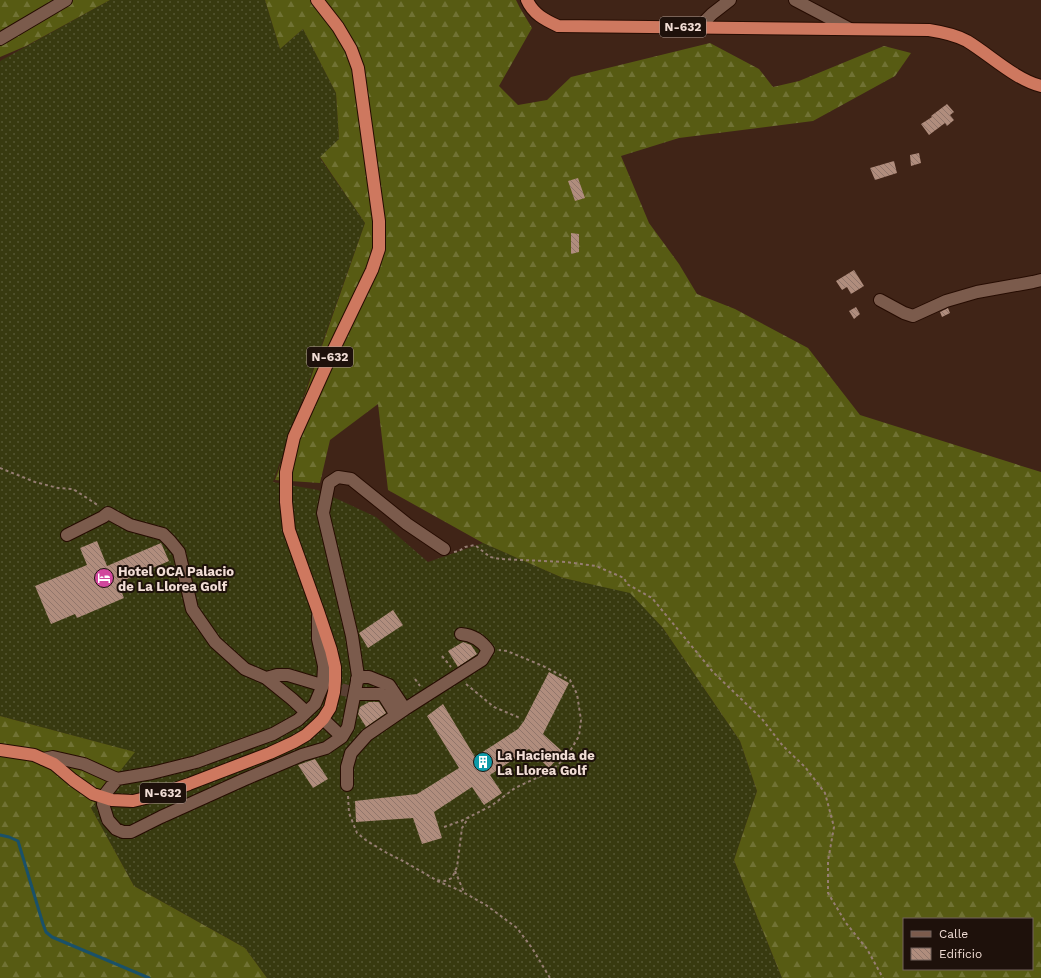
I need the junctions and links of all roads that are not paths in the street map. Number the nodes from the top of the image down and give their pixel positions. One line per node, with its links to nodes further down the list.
1 (66, 0): 8 (street)
2 (317, 0): 14 (highway, N-632)
3 (527, 0): 6 (highway, N-632)
4 (730, 0): 6 (street)
5 (795, 0): 7 (street)
6 (699, 28): 7 (highway, N-632)
7 (850, 29): 9 (highway, N-632)
8 (0, 39)
9 (1041, 86)
10 (1041, 280): 11 (street)
11 (880, 300)
12 (67, 535): 16 (street)
13 (444, 549): 17 (street)
14 (318, 611): 20 (street); 22 (highway, N-632)
15 (461, 634): 21 (street)
16 (266, 678): 18 (street); 20 (street)
17 (357, 679): 21 (street); 23 (street)
18 (318, 684)
19 (360, 694): 21 (street)
20 (306, 712): 26 (street)
21 (400, 712): 27 (street)
22 (323, 719): 23 (street); 25 (highway, N-632)
23 (342, 737): 26 (street)
24 (0, 750): 25 (highway, N-632)
25 (43, 759): 26 (street)
26 (117, 779)
27 (347, 785)

